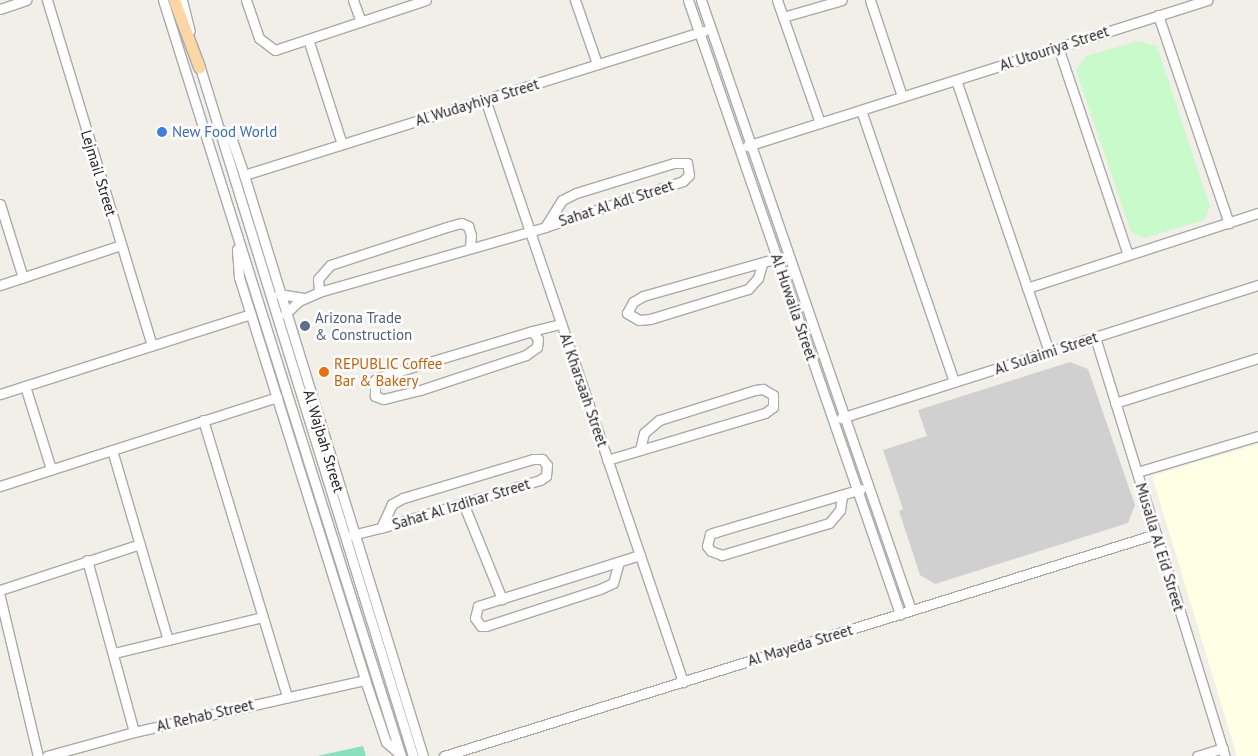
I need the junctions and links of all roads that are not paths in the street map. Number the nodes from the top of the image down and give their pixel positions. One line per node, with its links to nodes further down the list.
1 (26, 0): 16 (street)
2 (47, 0): 42 (street, Lejmail Street)
3 (163, 0): 41 (street, Al Wajbah Street)
4 (174, 0): 25 (main road)
5 (182, 0): 25 (street, Al Wajbah Street)
6 (246, 0): 22 (street)
7 (353, 0): 19 (street)
8 (426, 0): 19 (street)
9 (575, 0): 24 (street)
10 (688, 0): 21 (street, Al Huwaila Street)
11 (701, 0): 20 (street, Al Huwaila Street)
12 (777, 0): 18 (street)
13 (842, 0): 18 (street)
14 (870, 0): 27 (street)
15 (1207, 0): 17 (street, Al Utouriya Street)
16 (0, 9)
17 (1158, 15): 23 (street, Al Utouriya Street); 38 (street)
18 (783, 17): 30 (street)
19 (361, 22): 22 (street)
20 (711, 29): 21 (street, Al Wudayhiya Street); 33 (street, Al Huwaila Street)
21 (699, 32): 24 (street, Al Wudayhiya Street); 34 (street, Al Huwaila Street)
22 (308, 39): 32 (street)
23 (1058, 47): 26 (street, Al Utouriya Street); 45 (street)
24 (597, 64): 28 (street, Al Wudayhiya Street)
25 (199, 67): 31 (street, Al Wajbah Street)
26 (956, 80): 27 (street, Al Utouriya Street); 51 (street)
27 (902, 96): 29 (street, Al Utouriya Street)
28 (485, 99): 32 (street, Al Wudayhiya Street); 40 (street, Al Kharsaah Street)
29 (861, 110): 30 (street, Al Utouriya Street); 63 (street)
30 (820, 123): 33 (street, Al Utouriya Street)
31 (220, 129): 35 (street, Al Wajbah Street); 105 (street, Al Wajbah Street)
32 (342, 144): 35 (street, Al Wudayhiya Street)
33 (751, 144): 34 (street, Al Utouriya Street); 44 (street, Al Huwaila Street)
34 (739, 148): 46 (street, Al Huwaila Street)
35 (244, 174): 53 (street, Al Wajbah Street)
36 (0, 204): 48 (street)
37 (1258, 214): 38 (street)
38 (1228, 223): 45 (street)
39 (545, 227): 39 (street, Sahat Al Adl Street); 40 (street, Sahat Al Adl Street)
40 (529, 229): 43 (street, Sahat Al Adl Street); 57 (street, Al Kharsaah Street)
41 (236, 234): 55 (street, Al Wajbah Street); 102 (street, Al Wajbah Street)
42 (121, 245): 48 (street); 60 (street, Lejmail Street)
43 (470, 247): 52 (street, Sahat Al Adl Street); 52 (street)
44 (789, 254): 46 (street); 68 (street, Al Huwaila Street)
45 (1128, 255): 51 (street)
46 (776, 258): 47 (street); 70 (street, Al Huwaila Street)
47 (762, 264): 47 (street)
48 (23, 278): 49 (street)
49 (0, 285)
50 (1258, 285): 59 (street, Al Sulaimi Street)
51 (1027, 288): 61 (street)
52 (319, 292): 54 (street, Sahat Al Adl Street)
53 (279, 294): 54 (street); 56 (street, Al Wajbah Street)
54 (304, 298): 56 (street)
55 (251, 314): 60 (street); 66 (street, Al Wajbah Street)
56 (285, 314): 84 (street, Al Wajbah Street)
57 (561, 324): 58 (street); 74 (street, Al Kharsaah Street)
58 (532, 331): 58 (street)
59 (1095, 337): 61 (street, Al Sulaimi Street); 67 (street, Musalla Al Eid Street)
60 (152, 345): 64 (street)
61 (1049, 352): 63 (street, Al Sulaimi Street)
62 (1258, 358): 67 (street)
63 (954, 382): 68 (street, Al Sulaimi Street)
64 (24, 386): 65 (street); 75 (street)
65 (0, 394)
66 (277, 397): 69 (street); 97 (street, Al Wajbah Street)
67 (1115, 403): 76 (street, Musalla Al Eid Street)
68 (845, 417): 70 (street, Al Sulaimi Street); 78 (street, Al Huwaila Street)
69 (203, 420): 73 (street); 94 (street)
70 (833, 421): 79 (street, Al Huwaila Street)
71 (1258, 436): 76 (street)
72 (640, 449): 72 (street); 74 (street)
73 (112, 450): 75 (street); 85 (street)
74 (607, 460): 86 (street, Al Kharsaah Street)
75 (51, 469): 77 (street)
76 (1137, 472): 83 (street, Musalla Al Eid Street)
77 (0, 486)
78 (869, 486): 79 (street); 92 (street, Al Huwaila Street)
79 (857, 491): 80 (street); 93 (street, Al Huwaila Street)
80 (842, 496): 80 (street)
81 (464, 503): 82 (street, Sahat Al Izdihar Street); 82 (street, Sahat Al Izdihar Street); 91 (street)
82 (381, 528): 84 (street, Sahat Al Izdihar Street)
83 (1156, 534): 92 (street, Al Mayeda Street); 101 (street, Musalla Al Eid Street)
84 (352, 535): 106 (street, Al Wajbah Street)
85 (140, 544): 87 (street); 95 (street)
86 (640, 555): 88 (street); 98 (street, Al Kharsaah Street)
87 (87, 560): 89 (street); 96 (street)
88 (619, 562): 91 (street); 91 (street)
89 (0, 590)
90 (0, 597): 103 (street)
91 (502, 599)
92 (912, 610): 93 (street, Al Mayeda Street)
93 (900, 614): 98 (street, Al Mayeda Street)
94 (263, 617): 95 (street); 99 (street)
95 (168, 640): 96 (street)
96 (114, 653): 100 (street)
97 (365, 680): 99 (street, Al Rehab Street); 102 (street, Al Wajbah Street)
98 (682, 682): 107 (street, Al Mayeda Street)
99 (287, 696): 100 (street, Al Rehab Street)
100 (134, 732): 104 (street, Al Rehab Street)
101 (1224, 752): 108 (street)
102 (400, 755)
103 (38, 756)
104 (47, 756)
105 (413, 756)
106 (423, 756)
107 (444, 756)
108 (1197, 756)

